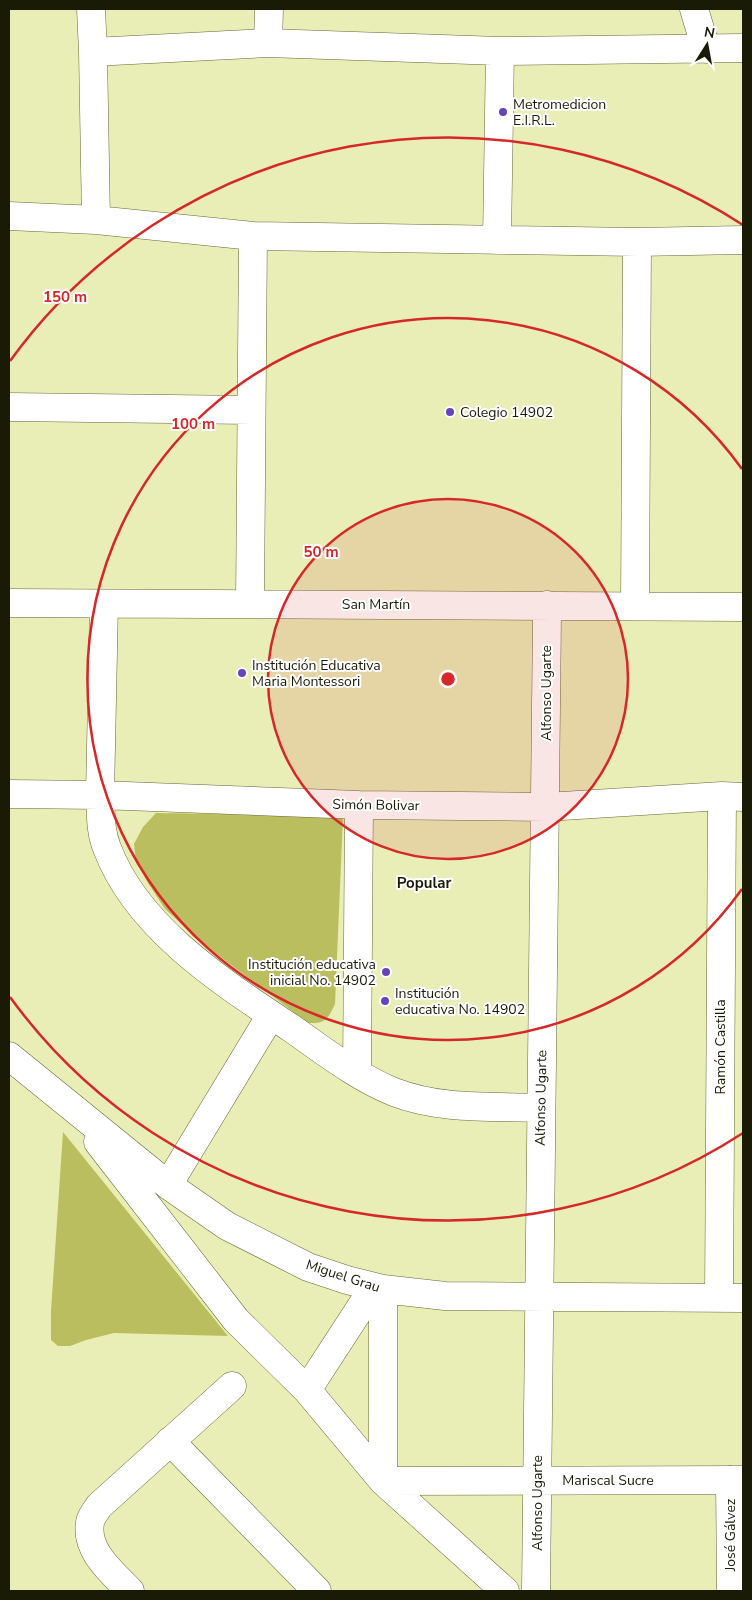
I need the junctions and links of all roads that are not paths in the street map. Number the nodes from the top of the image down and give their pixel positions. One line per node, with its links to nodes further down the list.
1 (91, 9): 7 (street)
2 (269, 9): 4 (street)
3 (694, 9): 5 (street)
4 (268, 43): 7 (street); 8 (street)
5 (706, 48): 6 (street); 8 (street)
6 (743, 48)
7 (93, 52): 10 (street)
8 (500, 52): 12 (street)
9 (9, 216): 10 (street)
10 (96, 220): 11 (street)
11 (253, 236): 12 (street); 16 (street)
12 (497, 240): 14 (street)
13 (743, 240): 14 (street)
14 (637, 242): 21 (street)
15 (9, 407): 16 (street)
16 (251, 410): 18 (street)
17 (9, 603): 19 (street, San Martín)
18 (250, 603): 19 (street, San Martín); 20 (street, San Martín)
19 (104, 604): 24 (street)
20 (547, 606): 21 (street, San Martín); 27 (street, Alfonso Ugarte)
21 (635, 606): 22 (street, San Martín)
22 (743, 607)
23 (9, 794): 24 (street, Simón Bolivar)
24 (100, 795): 26 (street, Simón Bolivar); 28 (street)
25 (733, 797): 27 (street, Simón Bolivar); 36 (street, Ramón Castilla)
26 (359, 805): 27 (street, Simón Bolivar); 30 (street)
27 (546, 807): 32 (street, Alfonso Ugarte)
28 (270, 1015): 30 (street); 33 (street)
29 (9, 1056): 31 (street, Miguel Grau)
30 (357, 1073): 32 (street)
31 (69, 1104): 33 (street, Miguel Grau); 38 (street)
32 (540, 1108): 35 (street, Alfonso Ugarte)
33 (168, 1184): 34 (street, Miguel Grau)
34 (378, 1288): 35 (street, Miguel Grau); 38 (street); 42 (street)
35 (538, 1298): 36 (street, Miguel Grau); 40 (street, Alfonso Ugarte)
36 (731, 1298)
37 (232, 1386): 39 (street)
38 (307, 1390): 42 (street)
39 (170, 1442): 43 (street); 44 (street)
40 (537, 1480): 41 (street, Mariscal Sucre); 42 (street, Mariscal Sucre); 46 (street, Alfonso Ugarte)
41 (737, 1480): 47 (street, José Gálvez)
42 (383, 1481): 45 (street)
43 (130, 1591)
44 (318, 1591)
45 (506, 1591)
46 (536, 1591)
47 (730, 1591)

